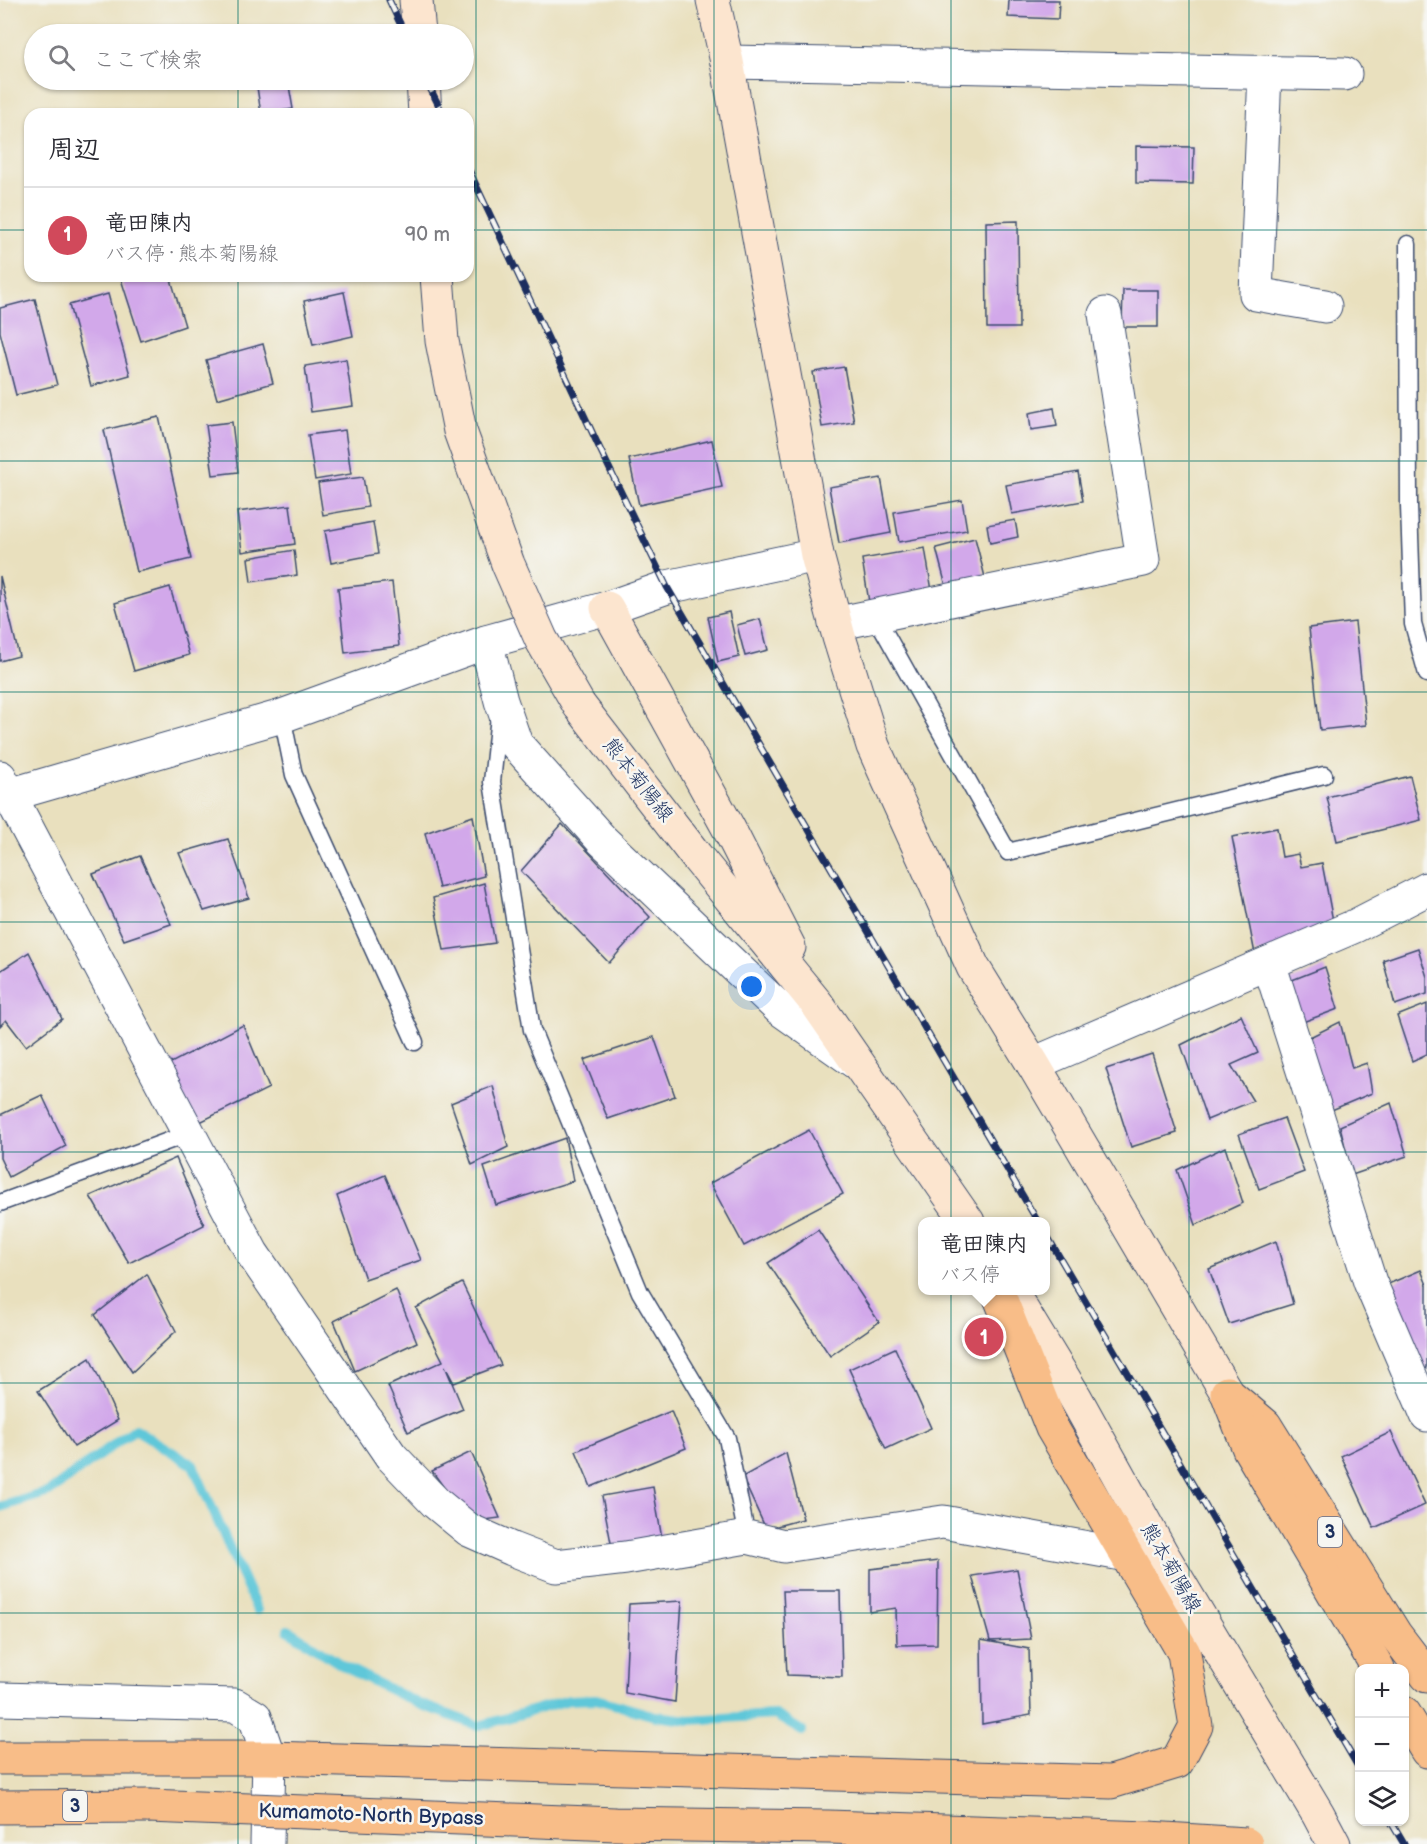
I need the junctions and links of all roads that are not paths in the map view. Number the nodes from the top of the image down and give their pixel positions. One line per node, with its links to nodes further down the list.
1 (416, 0): 3 (main road)
2 (713, 0): 4 (main road)
3 (418, 24)
4 (727, 62): 5 (street); 13 (main road)
5 (1265, 72): 6 (street); 11 (street)
6 (1345, 74)
7 (424, 90): 8 (main road)
8 (425, 108)
9 (1408, 244): 18 (lane)
10 (437, 282): 25 (main road, 熊本菊陽線, bridge)
11 (1325, 306)
12 (1104, 314): 15 (street)
13 (817, 555): 14 (street); 16 (main road)
14 (607, 608): 17 (street); 25 (main road)
15 (875, 615): 16 (street); 21 (lane)
16 (835, 624): 27 (main road)
17 (486, 642): 19 (street); 20 (street)
18 (1427, 674)
19 (501, 701): 28 (street); 37 (lane)
20 (282, 716): 22 (street); 26 (lane)
21 (1324, 775)
22 (5, 786): 29 (street)
23 (1427, 889): 24 (street)
24 (1269, 963): 27 (street); 34 (street)
25 (817, 1004): 28 (main road, 熊本菊陽線)
26 (415, 1042)
27 (1033, 1064): 35 (main road)
28 (859, 1065): 31 (main road, 熊本菊陽線)
29 (190, 1133): 30 (lane); 37 (street)
30 (0, 1203)
31 (965, 1217)
32 (999, 1295): 39 (highway)
33 (1013, 1295): 38 (main road, 熊本菊陽線)
34 (1420, 1379): 36 (street)
35 (1227, 1393): 40 (highway, 3); 41 (highway, 3)
36 (1427, 1414)
37 (747, 1537): 39 (street)
38 (1162, 1554): 39 (street); 50 (main road, 熊本菊陽線)
39 (1127, 1555): 46 (highway)
40 (1376, 1664)
41 (1427, 1676)
42 (0, 1700): 46 (street)
43 (1407, 1718): 44 (highway)
44 (1427, 1751)
45 (0, 1758): 46 (highway)
46 (269, 1758): 48 (street)
47 (0, 1807): 49 (highway, Kumamoto-North Bypass / 3, bridge)
48 (267, 1844)
49 (1246, 1844)
50 (1334, 1844)

